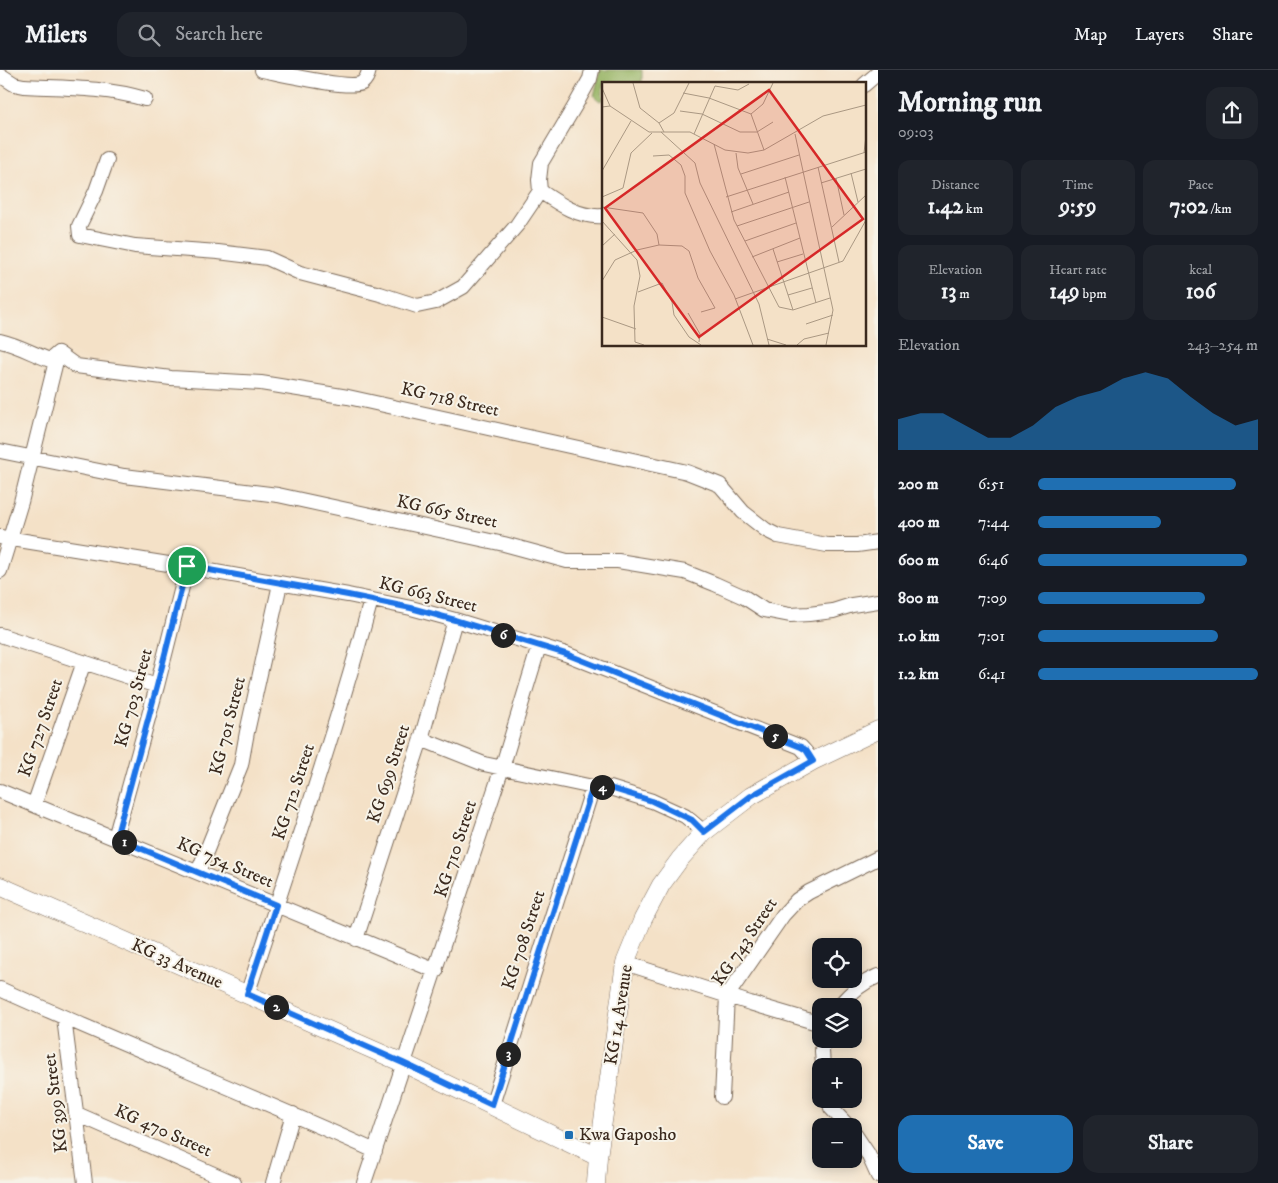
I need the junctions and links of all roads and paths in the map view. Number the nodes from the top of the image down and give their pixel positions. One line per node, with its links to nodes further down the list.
1 (262, 70): 2 (street)
2 (369, 70)
3 (592, 70): 9 (street)
4 (878, 73): 6 (street)
5 (0, 76): 7 (street)
6 (866, 83)
7 (145, 99)
8 (107, 160): 9 (street)
9 (540, 191): 10 (street)
10 (602, 216)
11 (0, 341): 12 (street)
12 (58, 353): 14 (street); 16 (street, KG 718 Street)
13 (0, 451): 14 (street, KG 665 Street)
14 (31, 457): 15 (street); 21 (street, KG 665 Street)
15 (5, 537): 17 (street, KG 663 Street); 18 (street)
16 (878, 542)
17 (187, 566): 19 (street, KG 663 Street); 26 (street, KG 703 Street)
18 (0, 571)
19 (280, 584): 20 (street, KG 663 Street); 37 (street, KG 701 Street)
20 (371, 600): 22 (street, KG 663 Street); 39 (street, KG 712 Street)
21 (878, 601)
22 (455, 620): 24 (street, KG 663 Street); 28 (street, KG 699 Street)
23 (0, 635): 25 (street)
24 (539, 646): 29 (street, KG 663 Street); 30 (street, KG 710 Street)
25 (84, 662): 26 (street); 33 (street, KG 727 Street)
26 (157, 686): 35 (street, KG 703 Street)
27 (878, 730): 29 (main road, KG 14 Avenue)
28 (421, 739): 30 (street); 40 (street, KG 699 Street)
29 (813, 761): 34 (main road, KG 14 Avenue)
30 (502, 768): 31 (street); 42 (street, KG 710 Street)
31 (593, 786): 34 (street); 52 (street, KG 708 Street)
32 (0, 791): 33 (street, KG 754 Street)
33 (34, 806): 35 (street, KG 754 Street)
34 (704, 832): 41 (main road, KG 14 Avenue)
35 (116, 838): 37 (street, KG 754 Street)
36 (878, 858): 46 (street, KG 743 Street)
37 (198, 872): 39 (street, KG 754 Street)
38 (0, 886): 45 (main road, KG 33 Avenue)
39 (276, 905): 40 (street, KG 754 Street); 45 (street, KG 712 Street)
40 (356, 939): 42 (street, KG 754 Street)
41 (625, 963): 46 (street); 59 (main road, KG 14 Avenue)
42 (436, 971): 50 (street, KG 710 Street)
43 (878, 976): 47 (street)
44 (0, 989): 48 (street)
45 (247, 994): 50 (main road, KG 33 Avenue)
46 (727, 996): 49 (street); 51 (street, KG 743 Street)
47 (845, 998)
48 (64, 1018): 54 (street, KG 399 Street); 55 (street)
49 (812, 1021)
50 (403, 1063): 52 (main road, KG 33 Avenue); 58 (street, KG 710 Street)
51 (722, 1097)
52 (492, 1105): 59 (main road, KG 33 Avenue)
53 (831, 1108): 56 (street)
54 (77, 1114): 61 (street, KG 399 Street); 62 (street, KG 470 Street)
55 (293, 1114): 58 (street); 63 (street)
56 (840, 1118)
57 (862, 1145): 60 (street)
58 (375, 1151): 64 (street, KG 710 Street)
59 (598, 1157): 65 (main road, KG 14 Avenue)
60 (878, 1176)
61 (85, 1183)
62 (234, 1183)
63 (273, 1183)
64 (364, 1183)
65 (596, 1183)

